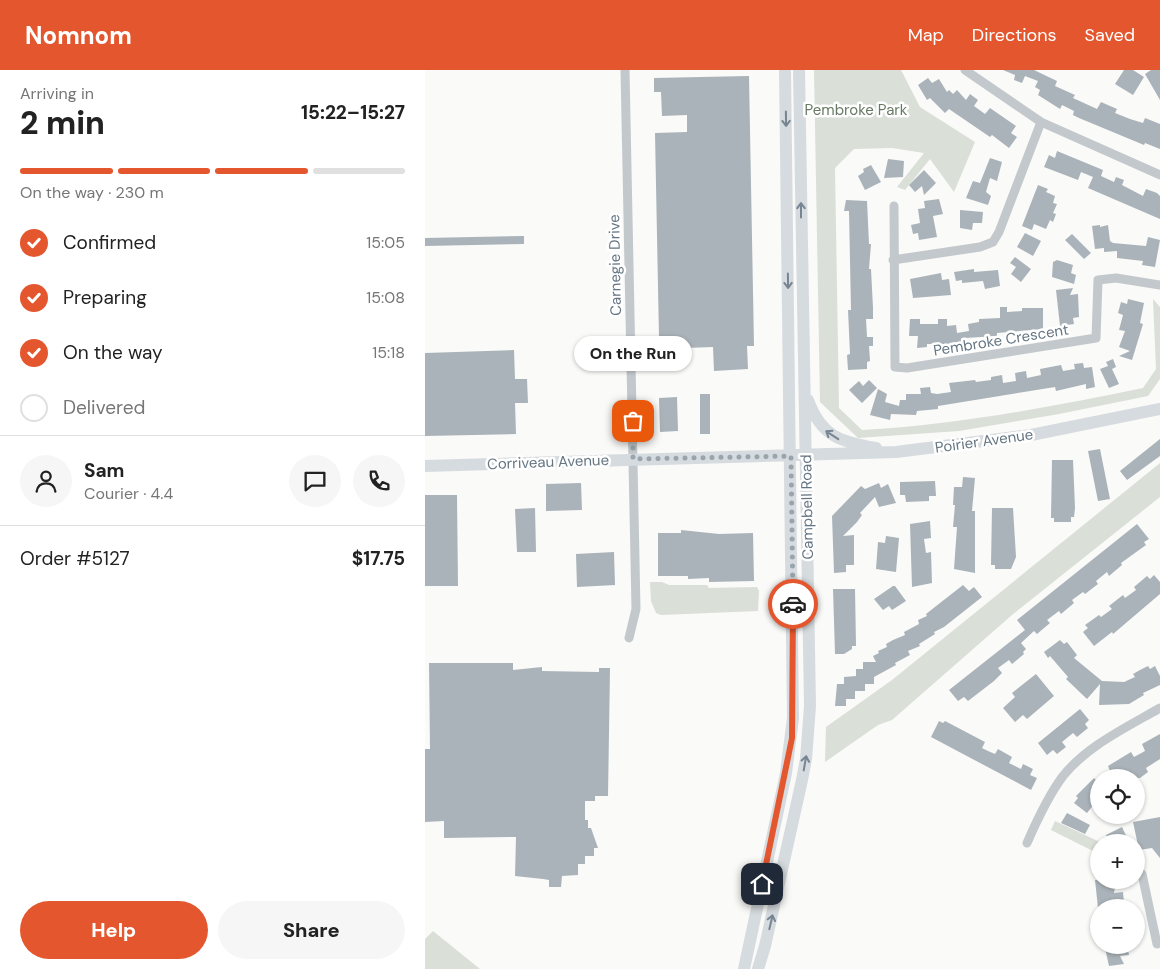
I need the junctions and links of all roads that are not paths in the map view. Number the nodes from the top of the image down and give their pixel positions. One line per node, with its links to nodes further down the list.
1 (625, 70): 15 (street, Carnegie Drive)
2 (785, 70): 13 (street, Campbell Road, one-way to 13)
3 (799, 70): 10 (street, Campbell Road, one-way to 3)
4 (965, 70): 5 (street)
5 (1041, 122): 6 (street); 8 (street)
6 (1160, 175)
7 (894, 206): 8 (street, Pembroke Crescent)
8 (893, 260): 9 (street, Pembroke Crescent)
9 (1160, 285)
10 (805, 381): 12 (street, one-way to 10); 14 (street, Campbell Road)
11 (1160, 409): 12 (street, Poirier Avenue)
12 (896, 452): 14 (street, Poirier Avenue)
13 (791, 456): 14 (street, Poirier Avenue); 15 (street, Corriveau Avenue); 22 (street, Campbell Road)
14 (806, 456): 23 (street, Campbell Road, one-way to 14)
15 (633, 459): 16 (street, Corriveau Avenue); 17 (street, Carnegie Drive)
16 (425, 466)
17 (629, 638)
18 (1160, 708): 19 (street)
19 (1027, 843)
20 (1145, 889): 21 (street)
21 (1160, 943)
22 (744, 969)
23 (758, 969)

